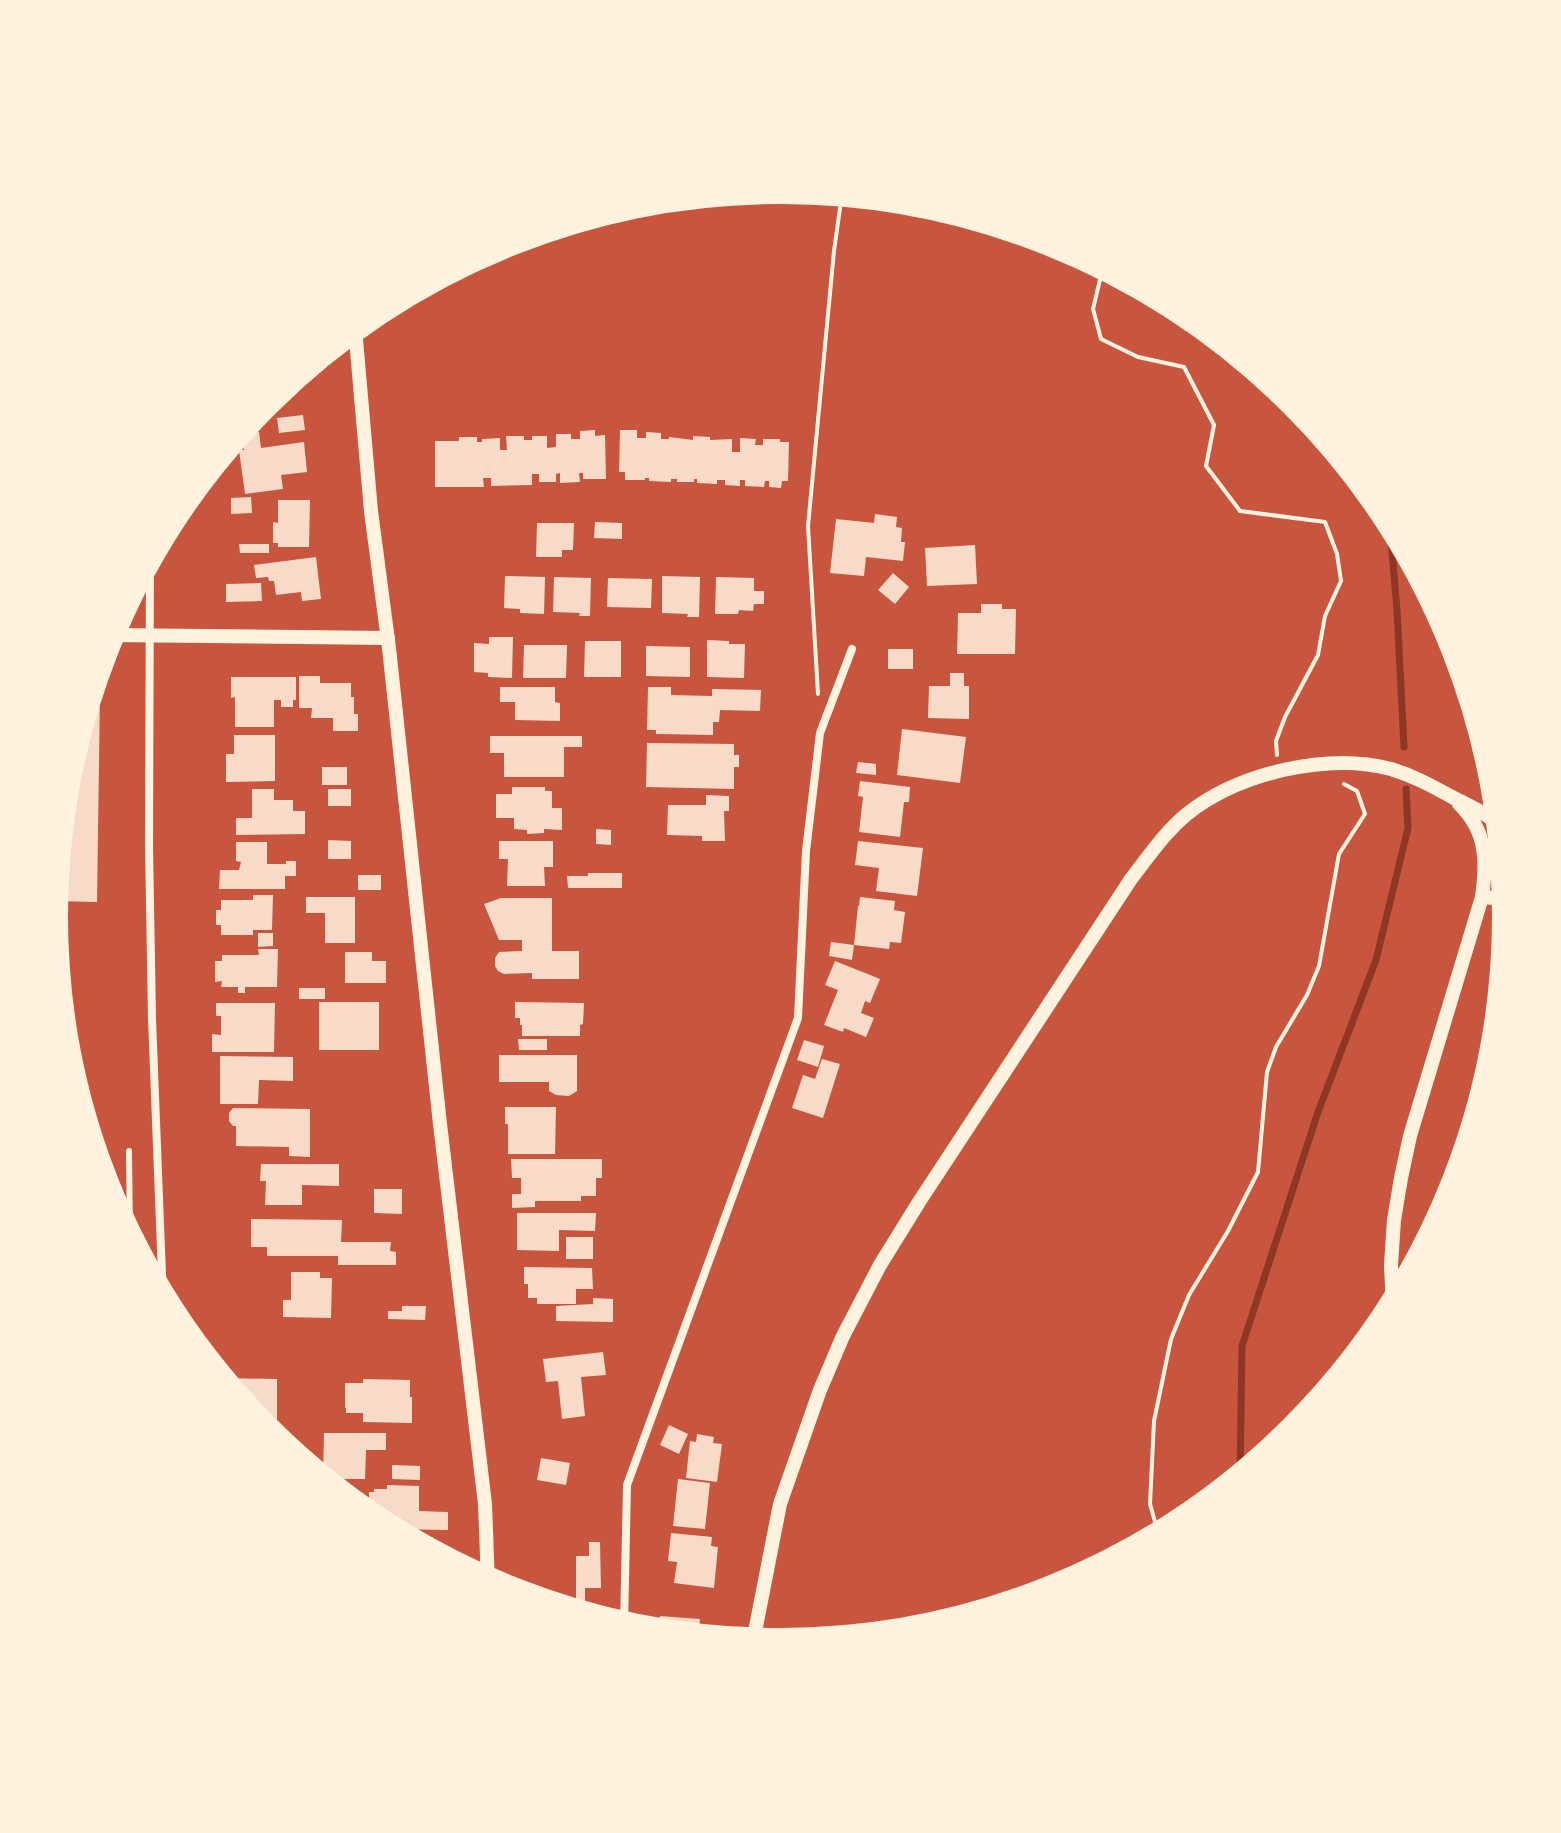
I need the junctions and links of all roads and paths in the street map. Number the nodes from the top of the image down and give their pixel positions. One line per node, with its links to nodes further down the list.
1 (840, 205): 9 (path)
2 (1100, 278): 11 (path)
3 (356, 342): 7 (street)
4 (150, 581): 6 (street)
5 (124, 635): 6 (street)
6 (151, 636): 7 (street); 18 (street)
7 (388, 638): 21 (street)
8 (852, 649): 9 (street)
9 (820, 733): 22 (street)
10 (1327, 764): 11 (street); 12 (street); 20 (path)
11 (1277, 771): 23 (street)
12 (1452, 797): 13 (street); 14 (street)
13 (1488, 815)
14 (1482, 897): 15 (street); 19 (street)
15 (1494, 898)
16 (129, 1151): 17 (lane)
17 (130, 1211)
18 (162, 1274)
19 (1392, 1285)
20 (1156, 1524)
21 (487, 1568)
22 (624, 1613)
23 (755, 1630)

